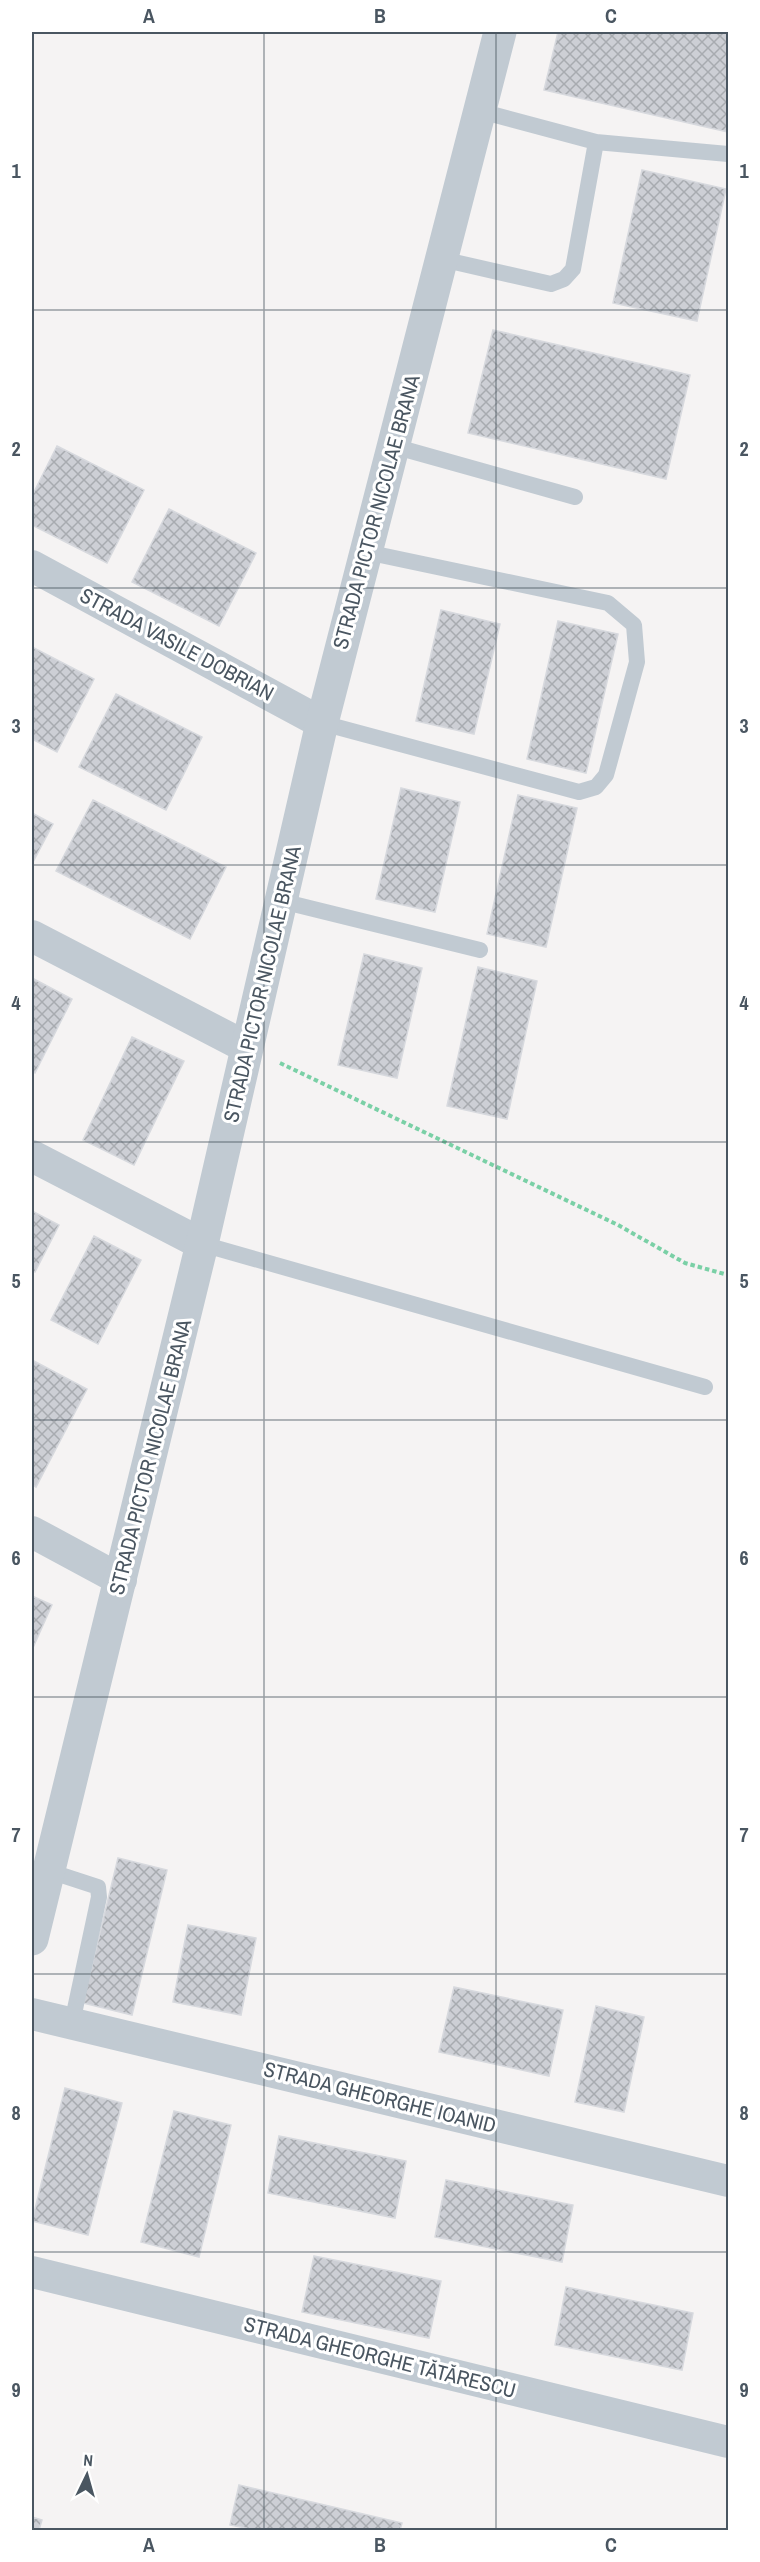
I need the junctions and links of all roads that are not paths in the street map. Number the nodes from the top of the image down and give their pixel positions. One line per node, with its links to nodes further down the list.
1 (500, 32): 2 (street, STRADA PICTOR NICOLAE BRANA)
2 (480, 111): 3 (lane); 5 (street, STRADA PICTOR NICOLAE BRANA)
3 (596, 142): 4 (lane); 5 (lane)
4 (729, 154)
5 (441, 259): 6 (street, STRADA PICTOR NICOLAE BRANA)
6 (393, 446): 7 (lane); 8 (street, STRADA PICTOR NICOLAE BRANA)
7 (575, 497)
8 (366, 552): 10 (street, STRADA PICTOR NICOLAE BRANA); 10 (lane)
9 (32, 566): 10 (street, STRADA VASILE DOBRIAN)
10 (322, 723): 11 (street, STRADA PICTOR NICOLAE BRANA)
11 (281, 901): 13 (lane); 14 (street, STRADA PICTOR NICOLAE BRANA)
12 (32, 936): 14 (street)
13 (480, 950)
14 (246, 1047): 16 (street, STRADA PICTOR NICOLAE BRANA)
15 (32, 1156): 16 (street)
16 (201, 1244): 17 (lane); 19 (street, STRADA PICTOR NICOLAE BRANA)
17 (705, 1387)
18 (32, 1532): 19 (street)
19 (121, 1580): 20 (street, STRADA PICTOR NICOLAE BRANA)
20 (40, 1866): 21 (street, STRADA PICTOR NICOLAE BRANA); 23 (lane)
21 (32, 1939)
22 (32, 2014): 23 (street, STRADA GHEORGHE IOANID)
23 (72, 2023): 24 (street, STRADA GHEORGHE IOANID)
24 (729, 2181)
25 (32, 2272): 26 (street, STRADA GHEORGHE TĂTĂRESCU)
26 (729, 2442)

